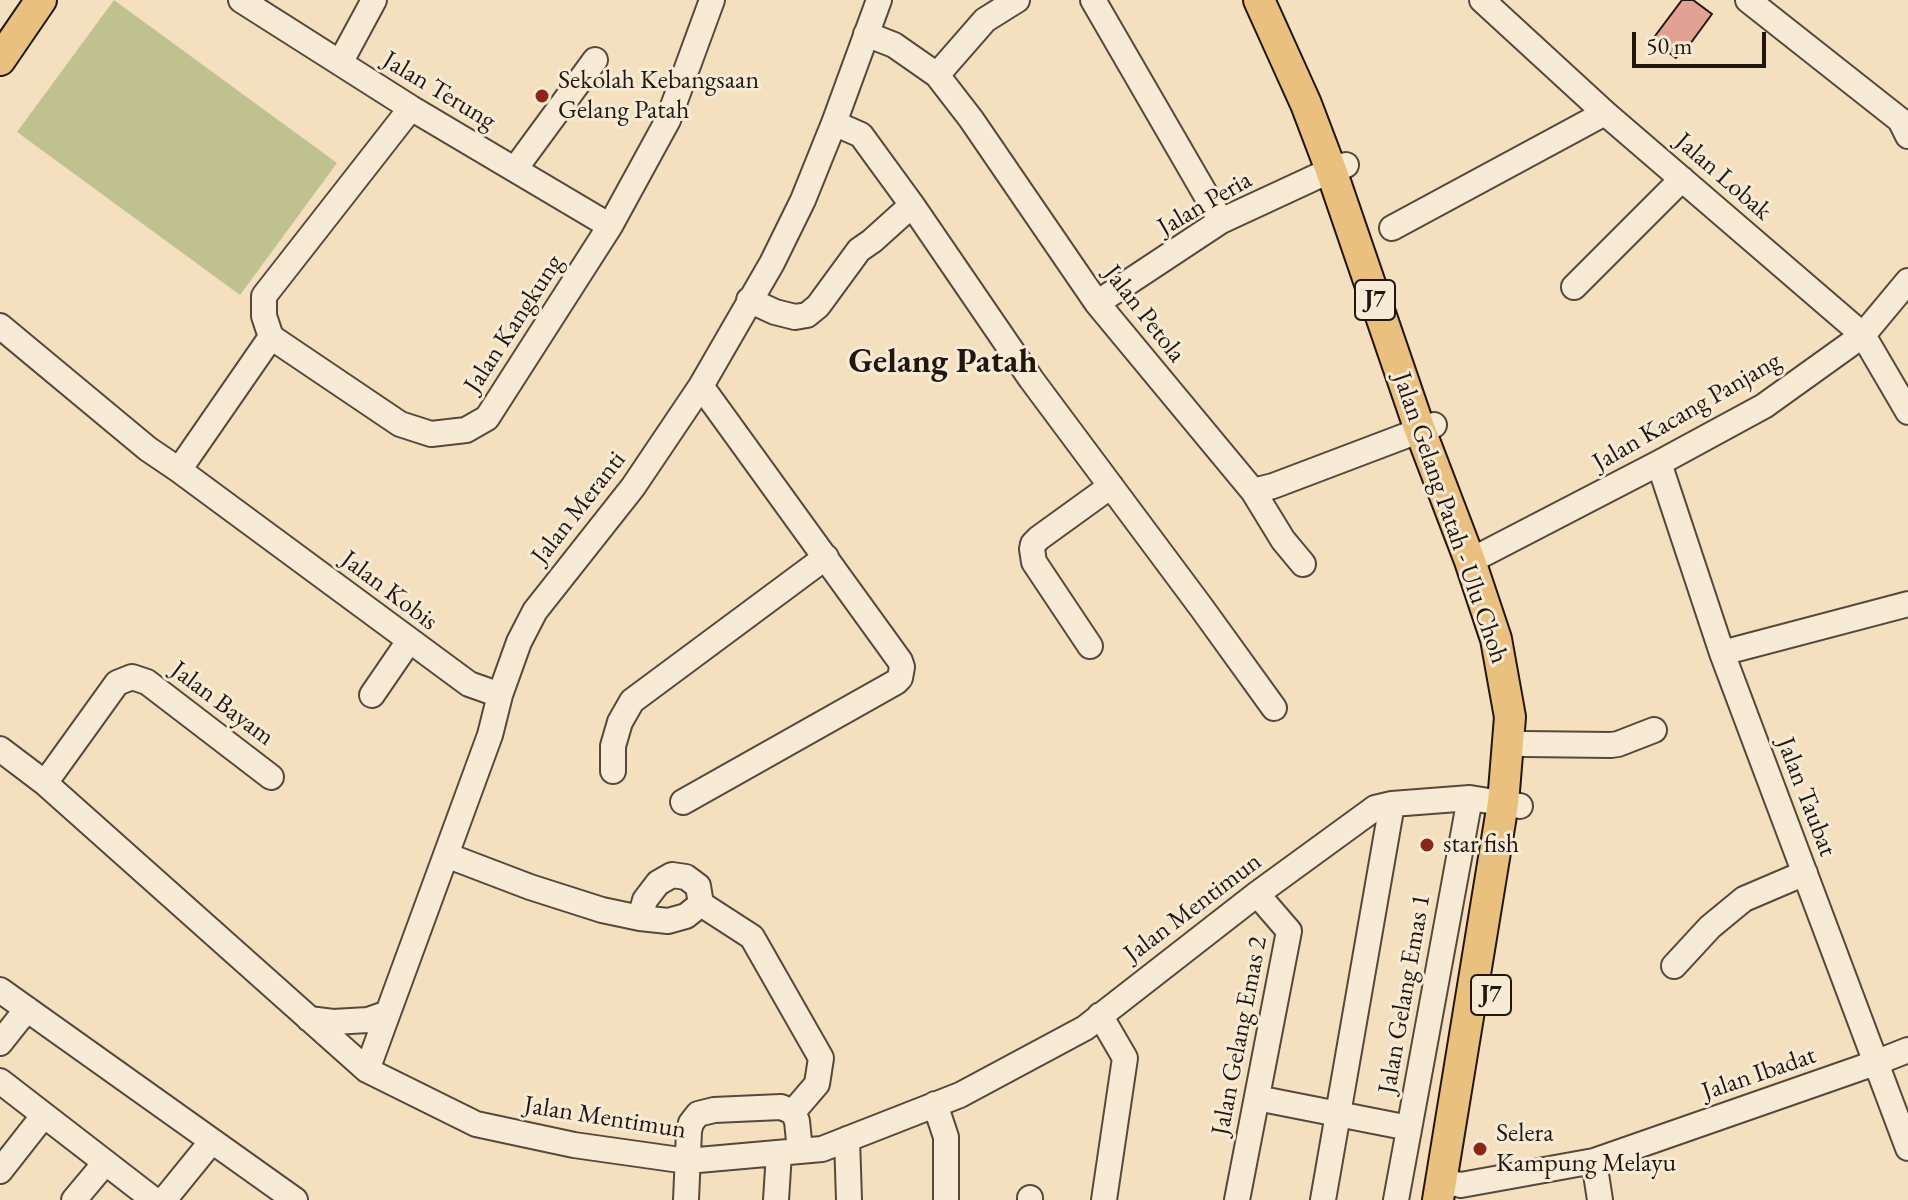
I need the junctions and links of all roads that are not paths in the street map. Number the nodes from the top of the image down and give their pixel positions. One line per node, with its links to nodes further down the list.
1 (41, 0): 13 (main road)
2 (241, 0): 15 (street, Jalan Terung)
3 (374, 0): 15 (street)
4 (712, 0): 26 (street, Jalan Kangkung)
5 (879, 0): 12 (street, Jalan Meranti)
6 (1017, 0): 16 (street)
7 (1093, 0): 25 (street)
8 (1259, 0): 21 (main road, Jalan Gelang Patah - Ulu Choh / J7)
9 (1281, 0): 21 (main road, Jalan Gelang Patah - Ulu Choh / J7)
10 (1482, 0): 18 (street, Jalan Lobak)
11 (1748, 0): 20 (street)
12 (866, 34): 16 (street, Jalan Petola); 19 (street, Jalan Meranti)
13 (0, 60)
14 (595, 60): 22 (street)
15 (340, 63): 17 (street, Jalan Terung)
16 (937, 75): 31 (street, Jalan Petola)
17 (411, 108): 22 (street, Jalan Terung); 34 (street)
18 (1605, 113): 23 (street, Jalan Lobak); 27 (street)
19 (834, 123): 24 (street); 30 (street, Jalan Meranti)
20 (1908, 136)
21 (1338, 168): 25 (street, Jalan Peria); 37 (main road, Jalan Gelang Patah - Ulu Choh / J7)
22 (515, 169): 26 (street, Jalan Terung)
23 (1682, 179): 29 (street); 33 (street, Jalan Lobak)
24 (912, 205): 30 (street); 40 (street)
25 (1221, 221): 31 (street, Jalan Peria)
26 (610, 226): 34 (street, Jalan Kangkung)
27 (1392, 228)
28 (1908, 281): 33 (street, Jalan Kacang Panjang)
29 (1574, 287)
30 (749, 300): 35 (street, Jalan Meranti)
31 (1097, 303): 41 (street, Jalan Petola)
32 (0, 326): 39 (street, Jalan Kobis)
33 (1863, 335): 36 (street, Jalan Lobak); 38 (street, Jalan Kacang Panjang)
34 (271, 337): 39 (street)
35 (701, 386): 42 (street); 52 (street, Jalan Meranti)
36 (1908, 412)
37 (1427, 427): 41 (street); 43 (main road, Jalan Gelang Patah - Ulu Choh / J7)
38 (1659, 463): 43 (street, Jalan Kacang Panjang); 50 (street, Jalan Taubat)
39 (179, 470): 48 (street, Jalan Kobis)
40 (1111, 486): 49 (street); 53 (street)
41 (1253, 491): 44 (street, Jalan Petola)
42 (826, 557): 57 (street); 61 (street)
43 (1476, 558): 55 (main road, Jalan Gelang Patah - Ulu Choh / J7); 63 (main road, Jalan Gelang Patah - Ulu Choh / J7)
44 (1303, 564)
45 (1908, 604): 50 (street)
46 (1908, 613): 47 (street)
47 (1908, 620)
48 (409, 641): 51 (street); 52 (street, Jalan Kobis)
49 (1090, 646)
50 (1722, 653): 65 (street, Jalan Taubat)
51 (372, 695)
52 (500, 695): 64 (street, Jalan Meranti)
53 (1274, 708)
54 (1654, 730): 55 (street)
55 (1524, 744): 63 (main road, Jalan Gelang Patah - Ulu Choh / J7)
56 (0, 749): 59 (street, Jalan Mentimun)
57 (613, 771)
58 (271, 777): 59 (street, Jalan Bayam)
59 (45, 783): 74 (street, Jalan Mentimun)
60 (1470, 798): 62 (street, Jalan Mentimun); 63 (street, Jalan Mentimun); 85 (street, Jalan Gelang Emas 1)
61 (683, 802)
62 (1392, 804): 66 (street, Jalan Mentimun); 83 (street)
63 (1512, 805): 94 (main road, Jalan Gelang Patah - Ulu Choh / J7)
64 (446, 855): 68 (street); 72 (street, Jalan Meranti)
65 (1805, 873): 69 (street); 77 (street, Jalan Taubat)
66 (1257, 894): 73 (street, Jalan Mentimun); 80 (street, Jalan Gelang Emas 2)
67 (701, 904): 68 (street); 68 (street); 82 (street)
68 (640, 918)
69 (1674, 966)
70 (0, 990): 71 (street)
71 (27, 1009): 75 (street); 87 (street)
72 (388, 1013): 74 (street); 78 (street, Jalan Meranti)
73 (1100, 1015): 81 (street, Jalan Mentimun); 103 (street)
74 (309, 1019): 78 (street, Jalan Mentimun)
75 (0, 1043)
76 (1908, 1050): 77 (street, Jalan Ibadat)
77 (1875, 1063): 88 (street, Jalan Taubat); 91 (street, Jalan Ibadat)
78 (367, 1070): 90 (street, Jalan Mentimun)
79 (0, 1081): 84 (street)
80 (1257, 1098): 83 (street); 104 (street, Jalan Gelang Emas 2)
81 (935, 1104): 86 (street, Jalan Mentimun); 102 (street)
82 (793, 1112): 89 (street); 90 (street)
83 (1338, 1114): 85 (street); 105 (street)
84 (44, 1115): 92 (street); 93 (street)
85 (1409, 1128): 106 (street, Jalan Gelang Emas 1)
86 (847, 1139): 89 (street, Jalan Mentimun); 101 (street)
87 (212, 1141): 97 (street); 98 (street)
88 (1908, 1148)
89 (790, 1152): 90 (street, Jalan Mentimun); 100 (street)
90 (687, 1161): 99 (street)
91 (1594, 1161): 94 (street, Jalan Ibadat); 107 (street)
92 (105, 1163): 95 (street); 96 (street)
93 (0, 1171)
94 (1450, 1191)
95 (74, 1200)
96 (154, 1200)
97 (164, 1200)
98 (295, 1200)
99 (686, 1200)
100 (776, 1200)
101 (849, 1200)
102 (946, 1200)
103 (1104, 1200)
104 (1237, 1200)
105 (1323, 1200)
106 (1396, 1200)
107 (1600, 1200)

